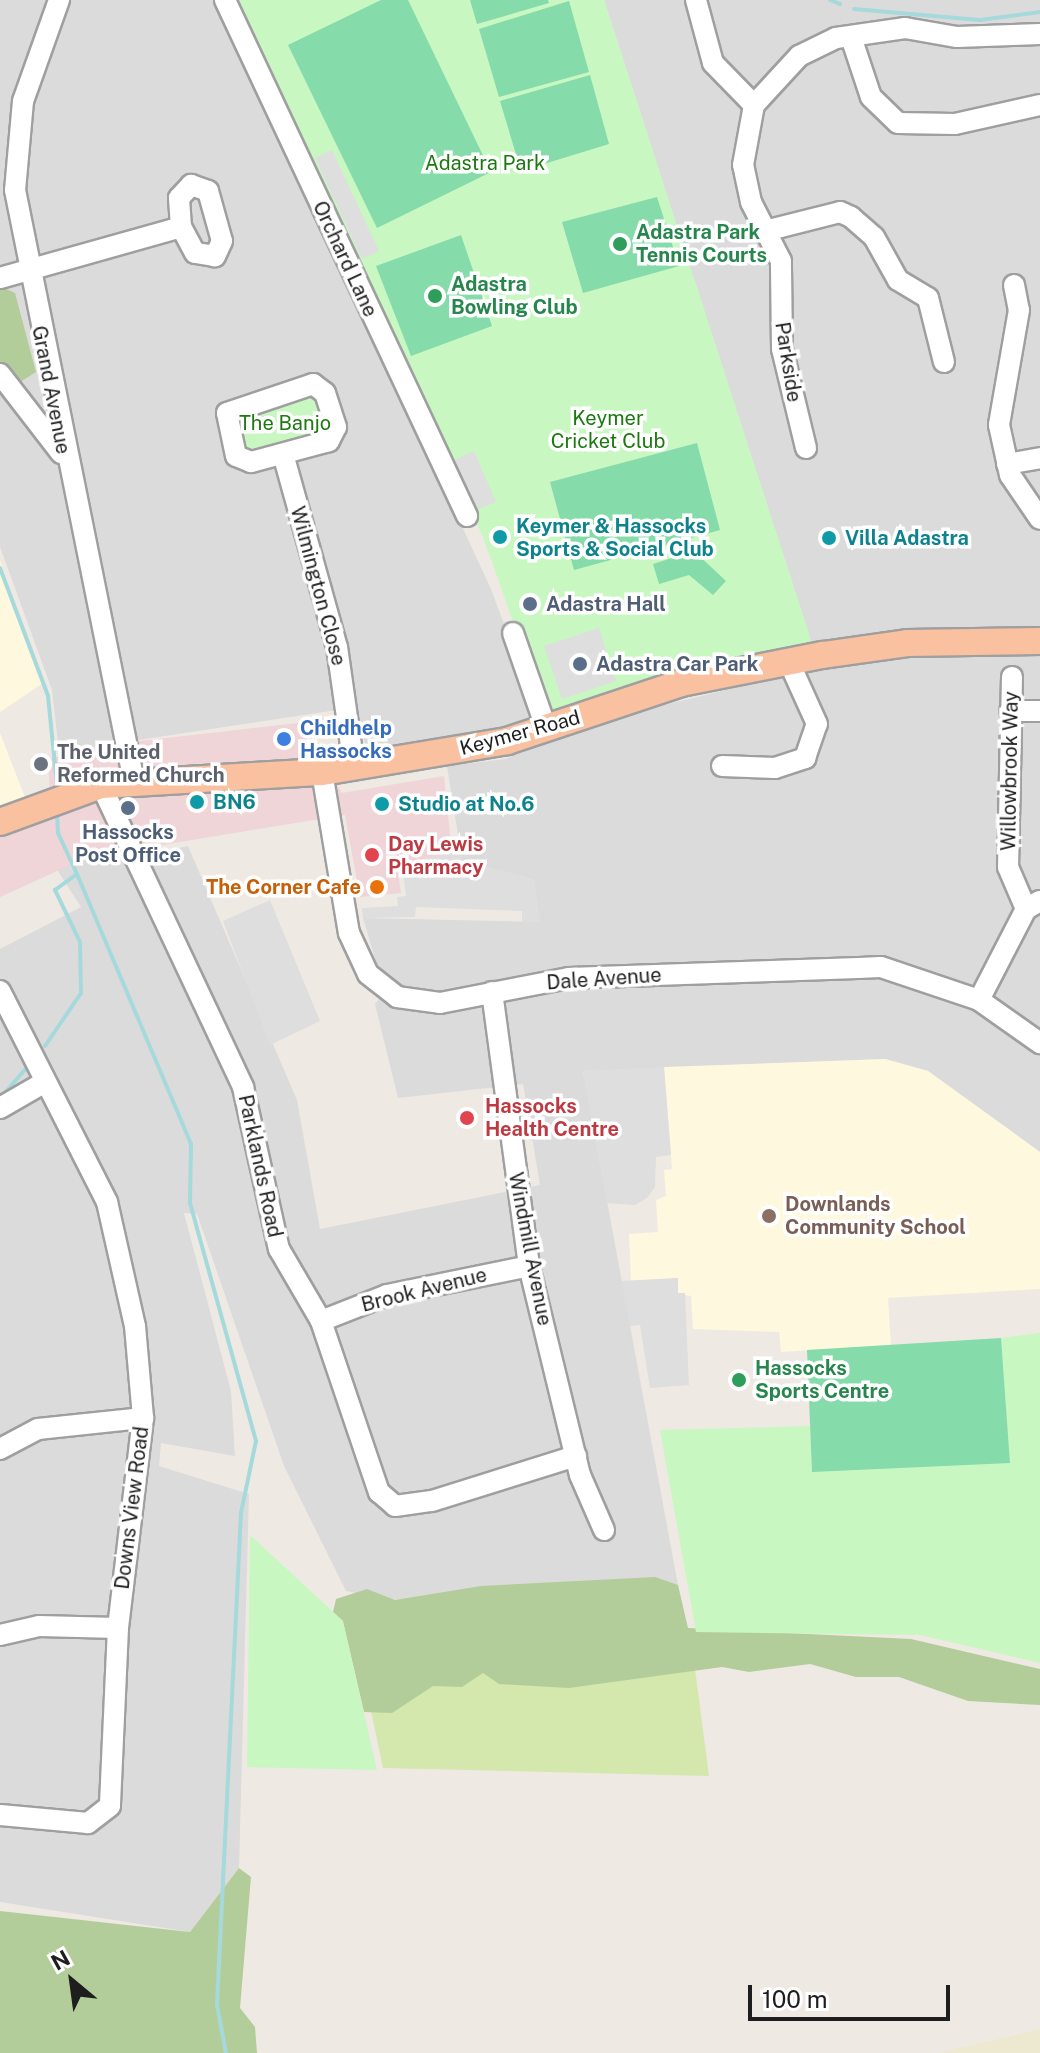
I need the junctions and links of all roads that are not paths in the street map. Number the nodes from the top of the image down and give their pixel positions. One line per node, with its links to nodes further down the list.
1 (59, 0): 10 (street, Grand Avenue)
2 (225, 0): 20 (street, Orchard Lane)
3 (696, 0): 6 (street)
4 (1040, 34): 5 (street)
5 (851, 37): 6 (street); 7 (street)
6 (754, 105): 9 (street, Parkside)
7 (1040, 105)
8 (181, 227): 10 (street)
9 (769, 230): 13 (street); 15 (street, Parkside)
10 (28, 270): 11 (street); 17 (street, Grand Avenue)
11 (0, 278)
12 (1014, 285): 19 (street)
13 (944, 362)
14 (0, 374): 17 (street)
15 (806, 448)
16 (283, 454): 16 (street); 30 (street, Wilmington Close)
17 (63, 457): 32 (street, Grand Avenue)
18 (1040, 458): 19 (street)
19 (1007, 464): 21 (street)
20 (467, 516)
21 (1040, 519)
22 (513, 633): 28 (street)
23 (1040, 641): 24 (main road, Keymer Road)
24 (789, 662): 28 (main road, Keymer Road); 29 (street)
25 (1012, 677): 26 (street, Willowbrook Way)
26 (1010, 711): 27 (street); 35 (street, Willowbrook Way)
27 (1040, 711)
28 (546, 728): 30 (main road, Keymer Road)
29 (722, 766)
30 (354, 767): 31 (main road, Keymer Road)
31 (322, 772): 32 (main road, Keymer Road); 37 (street, Dale Avenue)
32 (134, 782): 33 (main road, Keymer Road)
33 (101, 785): 34 (main road, Keymer Road); 43 (street, Parklands Road)
34 (0, 822)
35 (1033, 905): 38 (street)
36 (0, 991): 40 (street, Downs View Road)
37 (492, 992): 38 (street, Dale Avenue); 42 (street, Windmill Avenue)
38 (979, 1000): 39 (street, Dale Avenue)
39 (1040, 1043)
40 (45, 1082): 41 (street); 44 (street, Downs View Road)
41 (0, 1108)
42 (529, 1266): 43 (street, Brook Avenue); 46 (street, Windmill Avenue)
43 (321, 1321): 46 (street, Parklands Road)
44 (143, 1418): 45 (street); 48 (street, Downs View Road)
45 (0, 1449)
46 (576, 1456): 47 (street, Windmill Avenue)
47 (604, 1530)
48 (118, 1628): 49 (street); 50 (street, Downs View Road)
49 (0, 1635)
50 (0, 1815)

